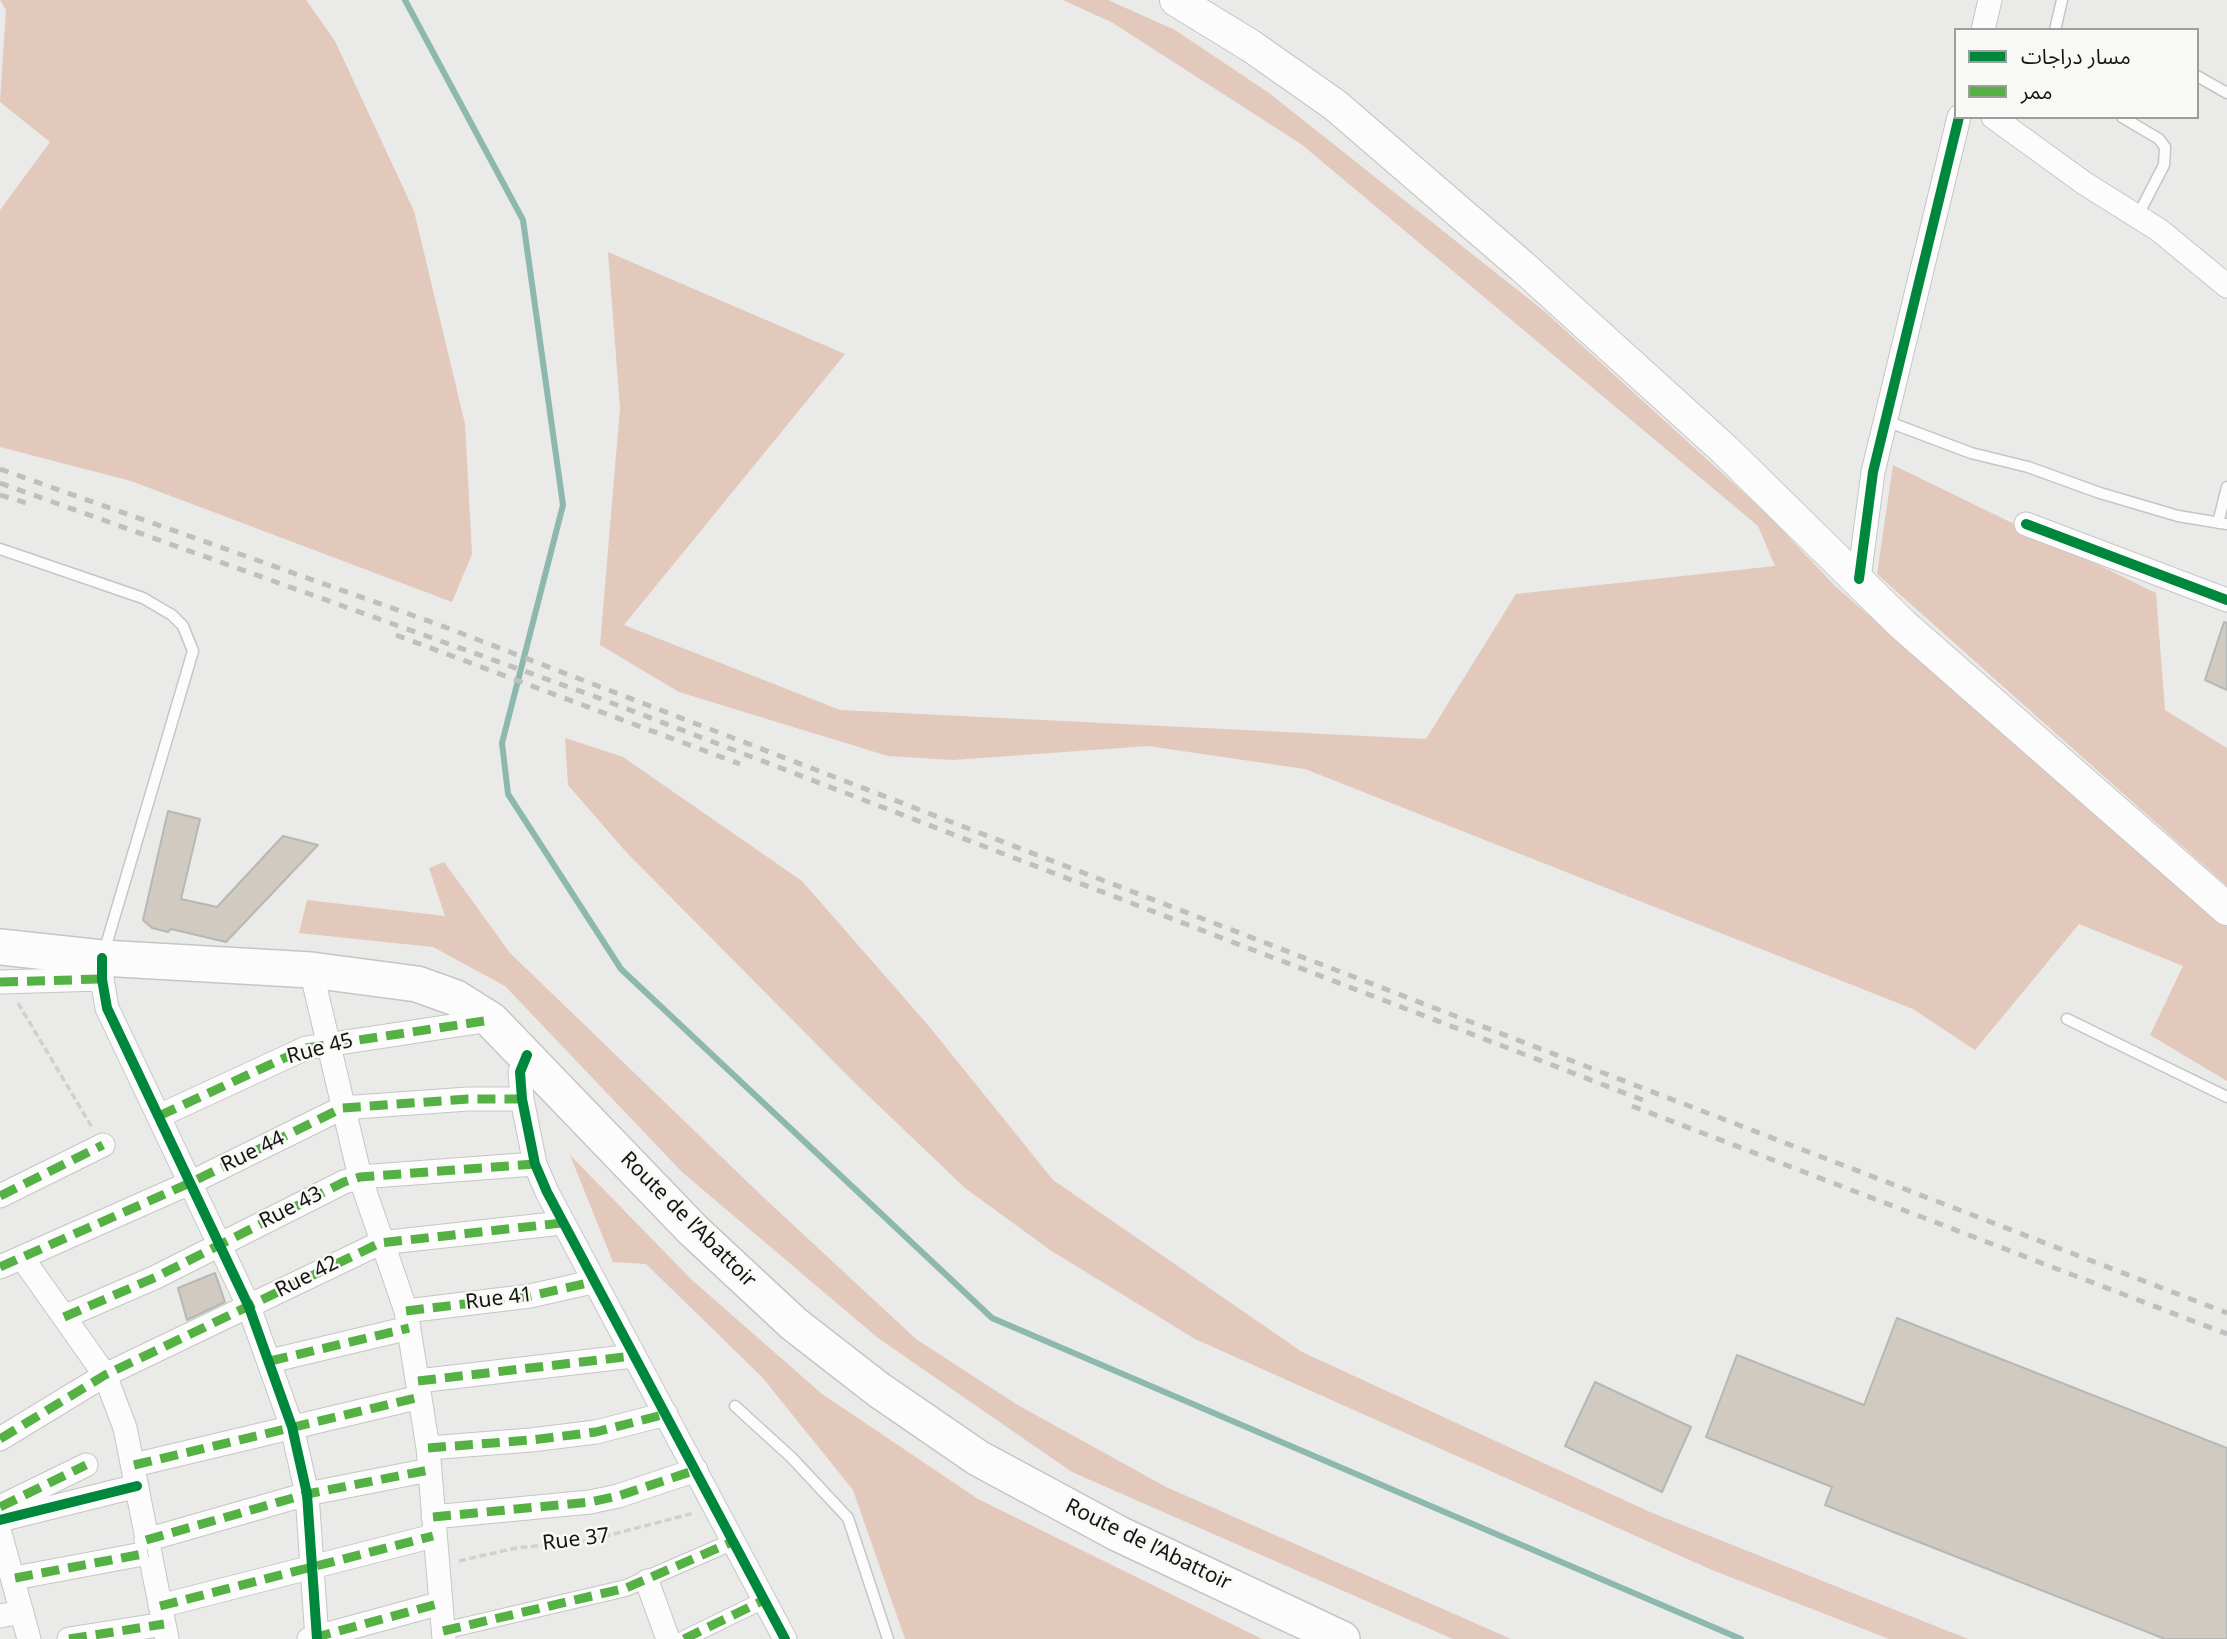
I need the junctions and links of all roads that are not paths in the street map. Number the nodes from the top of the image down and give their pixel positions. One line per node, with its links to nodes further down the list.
1 (1176, 0): 18 (main road)
2 (1990, 0): 4 (street)
3 (2062, 0): 5 (lane)
4 (1983, 28)
5 (2055, 28)
6 (2199, 77): 7 (lane)
7 (2227, 93)
8 (1959, 119): 13 (street)
9 (1996, 119): 11 (street)
10 (2125, 119): 11 (lane)
11 (2137, 217): 12 (street)
12 (2227, 285)
13 (1886, 421): 16 (lane); 18 (street)
14 (2227, 487): 16 (lane)
15 (2026, 524): 19 (street)
16 (2223, 524)
17 (0, 549): 22 (lane)
18 (1858, 579): 20 (main road)
19 (2227, 600)
20 (2227, 909)
21 (0, 947): 22 (main road, Route de l’Abattoir)
22 (102, 968): 23 (main road, Route de l’Abattoir); 24 (street); 32 (street)
23 (311, 970): 26 (main road, Route de l’Abattoir); 27 (street)
24 (3, 982)
25 (2067, 1019): 29 (lane)
26 (491, 1020): 27 (street, Rue 45); 28 (main road, Route de l’Abattoir)
27 (329, 1042): 31 (street); 32 (street, Rue 45)
28 (527, 1055): 30 (street); 81 (main road, Route de l’Abattoir)
29 (2227, 1097)
30 (522, 1099): 31 (street, Rue 44); 34 (street)
31 (342, 1108): 35 (street); 36 (street, Rue 44)
32 (159, 1116): 36 (street)
33 (103, 1145): 37 (street)
34 (536, 1164): 35 (street, Rue 43); 38 (street)
35 (360, 1177): 39 (street); 40 (street, Rue 43)
36 (192, 1182): 40 (street); 41 (street, Rue 44)
37 (0, 1196)
38 (562, 1223): 39 (street, Rue 42); 43 (street)
39 (380, 1243): 44 (street, Rue 42); 46 (street)
40 (221, 1244): 44 (street); 45 (street, Rue 43)
41 (23, 1259): 42 (street, Rue 44); 45 (street)
42 (0, 1267)
43 (592, 1282): 46 (street, Rue 41); 47 (street)
44 (249, 1307): 48 (street); 49 (street, Rue 42)
45 (64, 1317): 49 (street)
46 (407, 1320): 48 (street, Rue 41); 50 (street)
47 (633, 1356): 50 (street); 52 (street)
48 (270, 1361): 53 (street)
49 (105, 1375): 54 (street, Rue 42); 58 (street)
50 (419, 1389): 53 (street); 55 (street)
51 (735, 1406): 80 (lane)
52 (666, 1415): 55 (street); 57 (street)
53 (292, 1427): 58 (street); 59 (street)
54 (0, 1439)
55 (428, 1459): 59 (street); 62 (street)
56 (86, 1465): 60 (street)
57 (695, 1470): 62 (street); 64 (street)
58 (135, 1476): 61 (street); 65 (street)
59 (307, 1494): 65 (street); 66 (street)
60 (0, 1507)
61 (0, 1520)
62 (433, 1526): 66 (street); 70 (street)
63 (0, 1533): 67 (street)
64 (732, 1542): 68 (street); 69 (street)
65 (147, 1546): 67 (street); 72 (street)
66 (311, 1567): 72 (street); 74 (street)
67 (15, 1578): 71 (street)
68 (647, 1581): 73 (street); 77 (street)
69 (764, 1600): 78 (street); 79 (street)
70 (441, 1603): 73 (street); 74 (street)
71 (11, 1614): 75 (street)
72 (164, 1623): 76 (street)
73 (443, 1635)
74 (314, 1638)
75 (29, 1639)
76 (69, 1639)
77 (668, 1639)
78 (684, 1639)
79 (785, 1639)
80 (888, 1639)
81 (1342, 1639)

